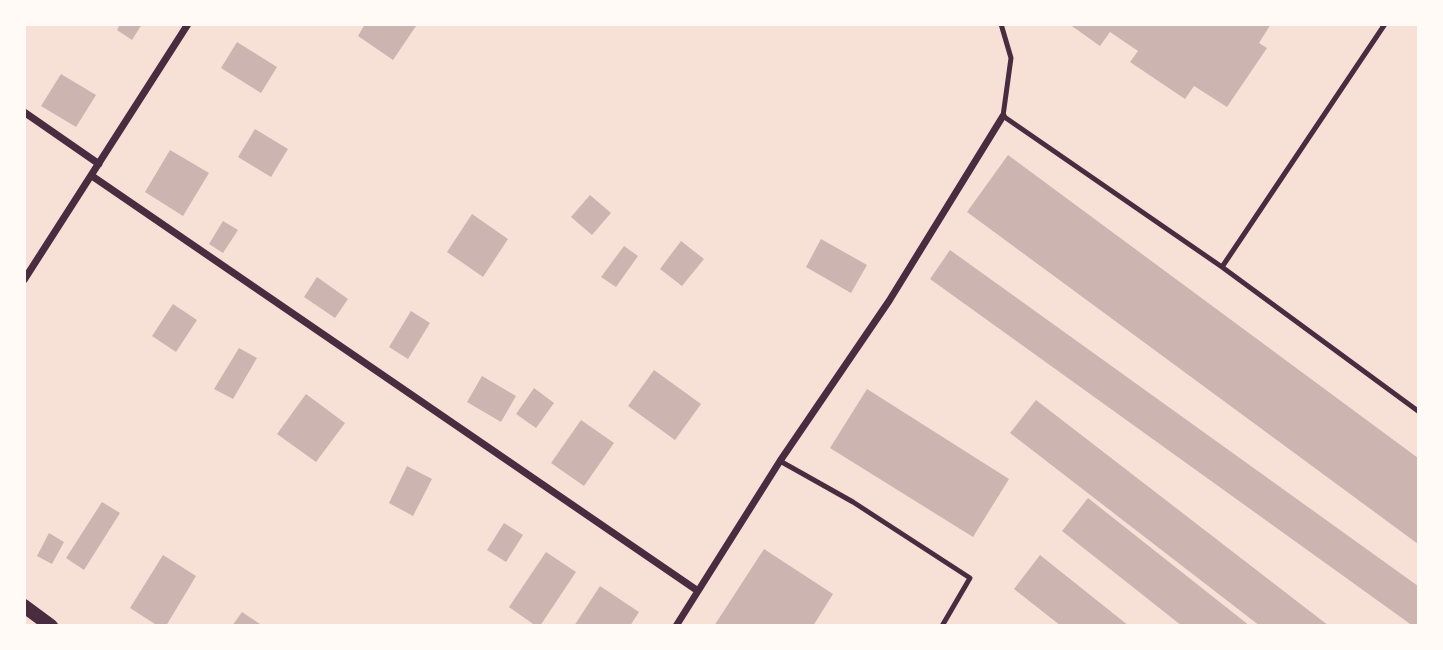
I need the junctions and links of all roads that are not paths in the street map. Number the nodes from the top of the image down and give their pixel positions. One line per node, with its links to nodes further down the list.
1 (188, 24): 6 (street)
2 (1001, 24): 5 (lane)
3 (1385, 24): 8 (lane)
4 (24, 112): 6 (street)
5 (1003, 116): 8 (lane); 11 (street)
6 (99, 164): 7 (street)
7 (92, 176): 9 (street); 12 (street)
8 (1222, 267): 10 (lane)
9 (24, 280)
10 (1419, 411)
11 (780, 461): 12 (street); 16 (lane)
12 (698, 591): 15 (street)
13 (24, 606): 14 (main road)
14 (51, 625)
15 (677, 625)
16 (942, 625)

